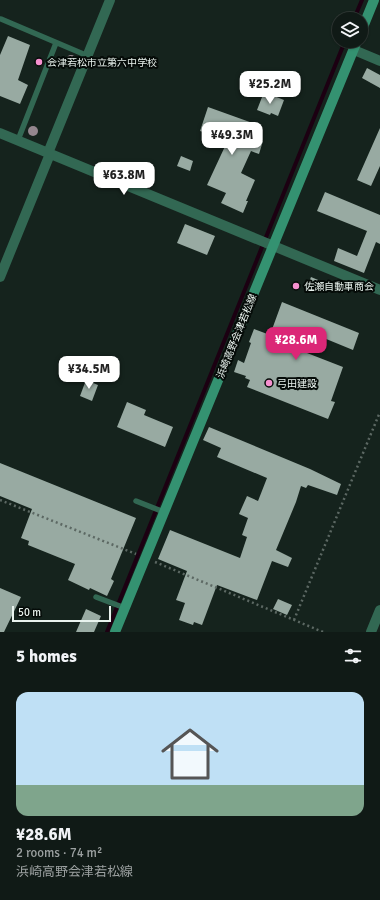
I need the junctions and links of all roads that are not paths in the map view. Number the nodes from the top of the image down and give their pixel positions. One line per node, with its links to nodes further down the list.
1 (110, 0): 8 (street)
2 (374, 0): 3 (main road)
3 (368, 15)
4 (1, 19): 5 (lane)
5 (56, 43): 8 (lane); 11 (lane)
6 (354, 48): 13 (main road, 浜崎高野会津若松線)
7 (358, 48): 9 (street)
8 (88, 56): 12 (street)
9 (380, 61)
10 (0, 133): 11 (street)
11 (18, 140): 12 (street)
12 (49, 153): 13 (street); 14 (street)
13 (270, 245): 15 (street); 17 (main road, 浜崎高野会津若松線)
14 (0, 277)
15 (380, 290)
16 (136, 501): 17 (lane)
17 (164, 512): 19 (main road, 浜崎高野会津若松線)
18 (96, 597): 19 (lane)
19 (125, 608): 21 (main road, 浜崎高野会津若松線)
20 (380, 610): 22 (street)
21 (115, 632)
22 (371, 632)

